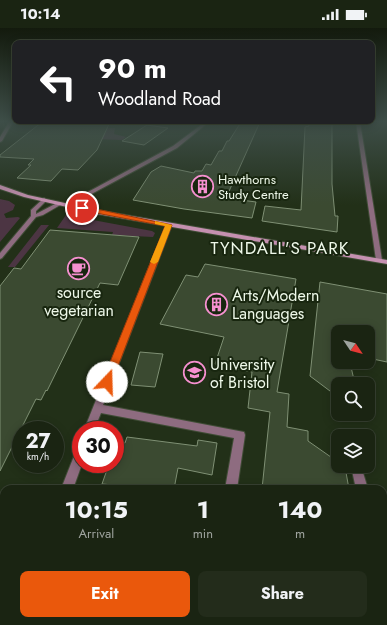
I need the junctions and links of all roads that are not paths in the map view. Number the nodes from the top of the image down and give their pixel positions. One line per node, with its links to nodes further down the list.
1 (170, 150): 6 (street)
2 (362, 150): 10 (street)
3 (0, 187): 4 (street)
4 (44, 200): 5 (street); 7 (street)
5 (59, 204): 6 (street); 7 (street)
6 (67, 205): 8 (street)
7 (34, 216): 9 (street)
8 (169, 225): 10 (street); 12 (street)
9 (0, 257)
10 (378, 260): 11 (street)
11 (387, 262)
12 (97, 408): 13 (street); 17 (street)
13 (92, 421)
14 (73, 473): 16 (street)
15 (358, 473): 18 (street)
16 (68, 485)
17 (232, 485)
18 (361, 485)

